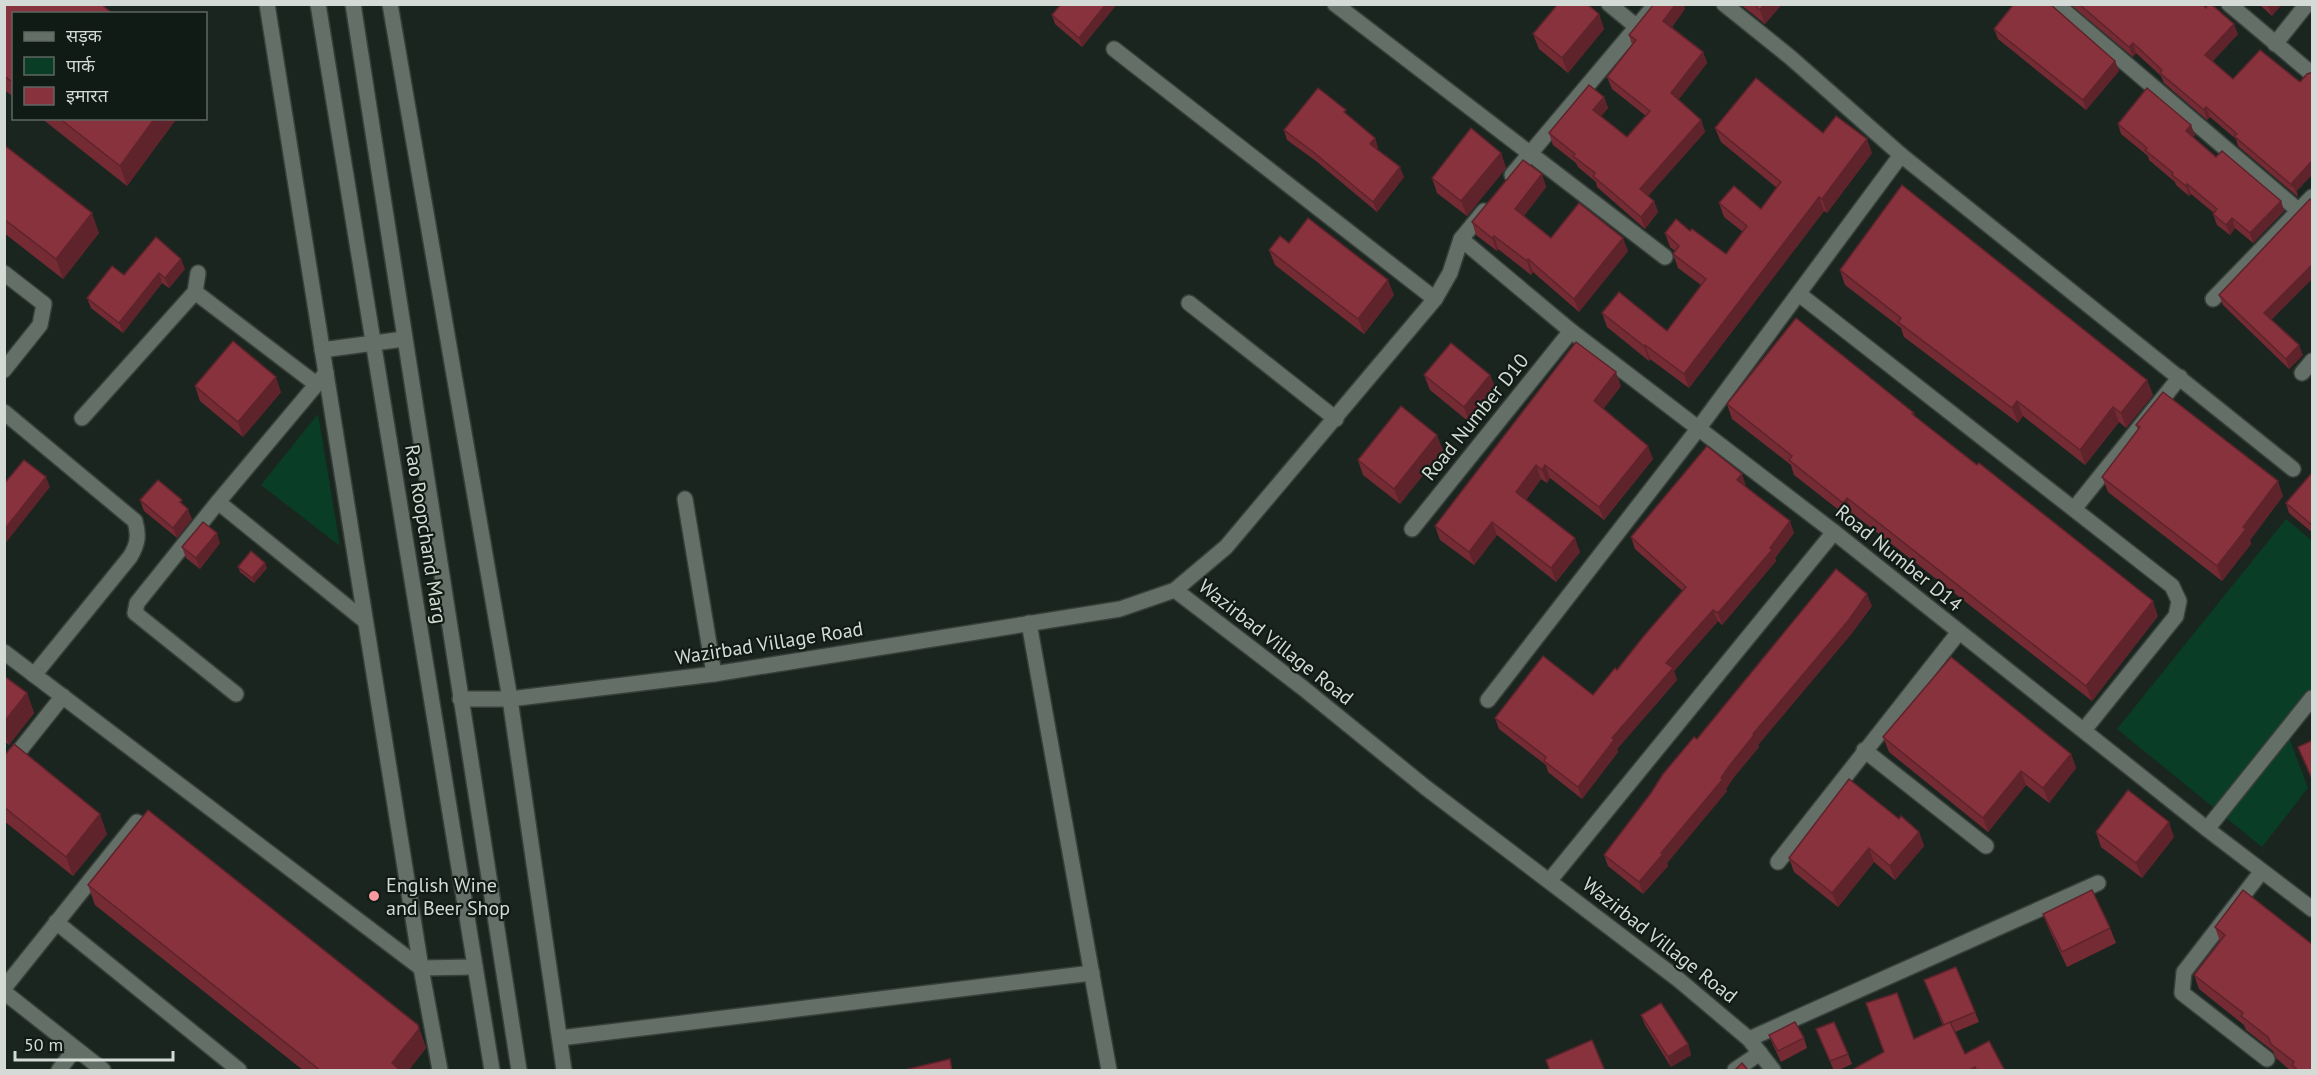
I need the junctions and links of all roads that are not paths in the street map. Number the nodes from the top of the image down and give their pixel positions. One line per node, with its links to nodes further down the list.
1 (267, 4): 32 (street)
2 (318, 4): 31 (street, Rao Roopchand Marg)
3 (353, 4): 30 (street, Rao Roopchand Marg)
4 (390, 4): 59 (street)
5 (1335, 4): 16 (street)
6 (1609, 4): 12 (street)
7 (1656, 4): 12 (street)
8 (1724, 4): 17 (street)
9 (2056, 4): 19 (street)
10 (2229, 4): 13 (street)
11 (2307, 4): 13 (street)
12 (1637, 27): 16 (street)
13 (2275, 44): 15 (street)
14 (1114, 49): 26 (street)
15 (2313, 74)
16 (1530, 154): 20 (street); 21 (street)
17 (1901, 155): 25 (street); 36 (street)
18 (2313, 196): 19 (street)
19 (2299, 211): 27 (street)
20 (1461, 239): 26 (street); 29 (street, Road Number D14)
21 (1665, 257)
22 (4, 273): 34 (street)
23 (198, 273): 24 (street)
24 (195, 292): 37 (street); 39 (street)
25 (1799, 294): 41 (street); 45 (street)
26 (1435, 299): 40 (street)
27 (2213, 299)
28 (1189, 303): 40 (street)
29 (1571, 331): 41 (street, Road Number D14); 46 (street, Road Number D10)
30 (404, 339): 31 (street); 58 (street, Rao Roopchand Marg)
31 (374, 343): 32 (street); 73 (street, Rao Roopchand Marg)
32 (322, 350): 37 (street)
33 (2313, 361): 35 (street)
34 (4, 370)
35 (2302, 373)
36 (2180, 377): 42 (street); 45 (street)
37 (321, 379): 44 (street); 49 (street)
38 (4, 412): 54 (street)
39 (82, 418)
40 (1336, 419): 48 (street)
41 (1698, 429): 47 (street, Road Number D14); 60 (street)
42 (2293, 469)
43 (685, 499): 53 (street)
44 (218, 502): 49 (street); 55 (street)
45 (2074, 509): 61 (street)
46 (1412, 529)
47 (1834, 532): 51 (street, Road Number D14); 69 (street)
48 (1176, 590): 50 (street, Wazirbad Village Road); 69 (street, Wazirbad Village Road)
49 (366, 621): 74 (street)
50 (1029, 623): 53 (street, Wazirbad Village Road); 75 (street)
51 (1959, 632): 61 (street, Road Number D14); 62 (street)
52 (4, 652): 54 (street)
53 (714, 674): 59 (street, Wazirbad Village Road)
54 (34, 675): 56 (street)
55 (236, 694)
56 (63, 696): 63 (street); 74 (street)
57 (2313, 698): 65 (street)
58 (460, 699): 59 (street, Wazirbad Village Road); 87 (street, Rao Roopchand Marg)
59 (510, 699): 77 (street)
60 (1488, 700)
61 (2084, 730): 65 (street, Road Number D14)
62 (1864, 750): 66 (street); 67 (street)
63 (4, 770)
64 (137, 822): 72 (street)
65 (2207, 829): 68 (street, Road Number D14)
66 (1986, 846)
67 (1778, 862)
68 (2262, 871): 71 (street, Road Number D14); 81 (street)
69 (1550, 880): 78 (street, Wazirbad Village Road)
70 (2098, 883): 78 (street)
71 (2313, 909)
72 (56, 922): 76 (street); 84 (street)
73 (475, 967): 74 (street); 86 (street, Rao Roopchand Marg)
74 (421, 968): 85 (street)
75 (1092, 973): 77 (street); 89 (street)
76 (4, 990): 79 (street)
77 (560, 1038): 88 (street)
78 (1749, 1039): 80 (street, Wazirbad Village Road)
79 (75, 1048): 82 (street); 83 (street)
80 (1760, 1053): 90 (street); 91 (street, Wazirbad Village Road)
81 (2267, 1059)
82 (59, 1071)
83 (103, 1071)
84 (239, 1071)
85 (440, 1071)
86 (492, 1071)
87 (519, 1071)
88 (564, 1071)
89 (1109, 1071)
90 (1735, 1071)
91 (1773, 1071)

